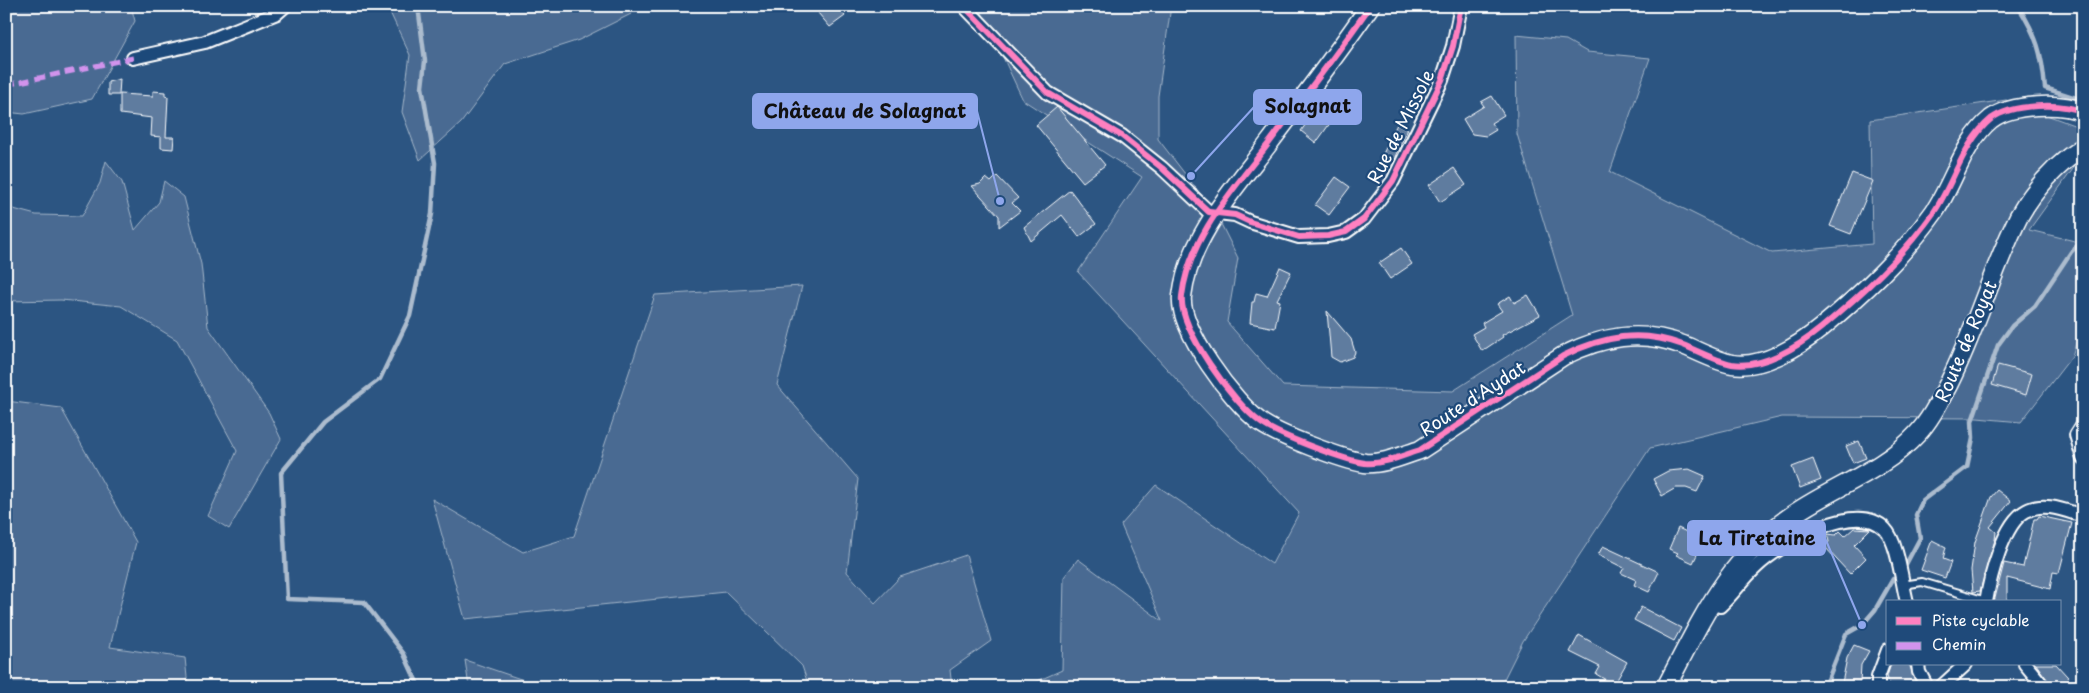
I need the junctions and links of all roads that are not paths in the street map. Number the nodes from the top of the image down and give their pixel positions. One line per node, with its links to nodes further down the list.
1 (285, 6): 5 (street)
2 (964, 6): 8 (street)
3 (1370, 6): 8 (main road, Route d'Aydat)
4 (1461, 6): 8 (street, Rue de Missole)
5 (133, 58)
6 (2083, 112): 8 (main road, Route d'Aydat)
7 (2083, 147): 16 (main road, Route de Royat)
8 (1216, 214)
9 (2083, 424): 10 (street)
10 (2083, 458)
11 (2083, 516): 15 (street)
12 (1903, 585): 13 (street); 14 (lane); 16 (street)
13 (1907, 600)
14 (1980, 600)
15 (1987, 600)
16 (1710, 603): 21 (main road, Route de Royat)
17 (1886, 655): 22 (street)
18 (1918, 666): 23 (street)
19 (1964, 666): 24 (street)
20 (2027, 666): 25 (street)
21 (1666, 687)
22 (1878, 687)
23 (1927, 687)
24 (1941, 687)
25 (2044, 687)

